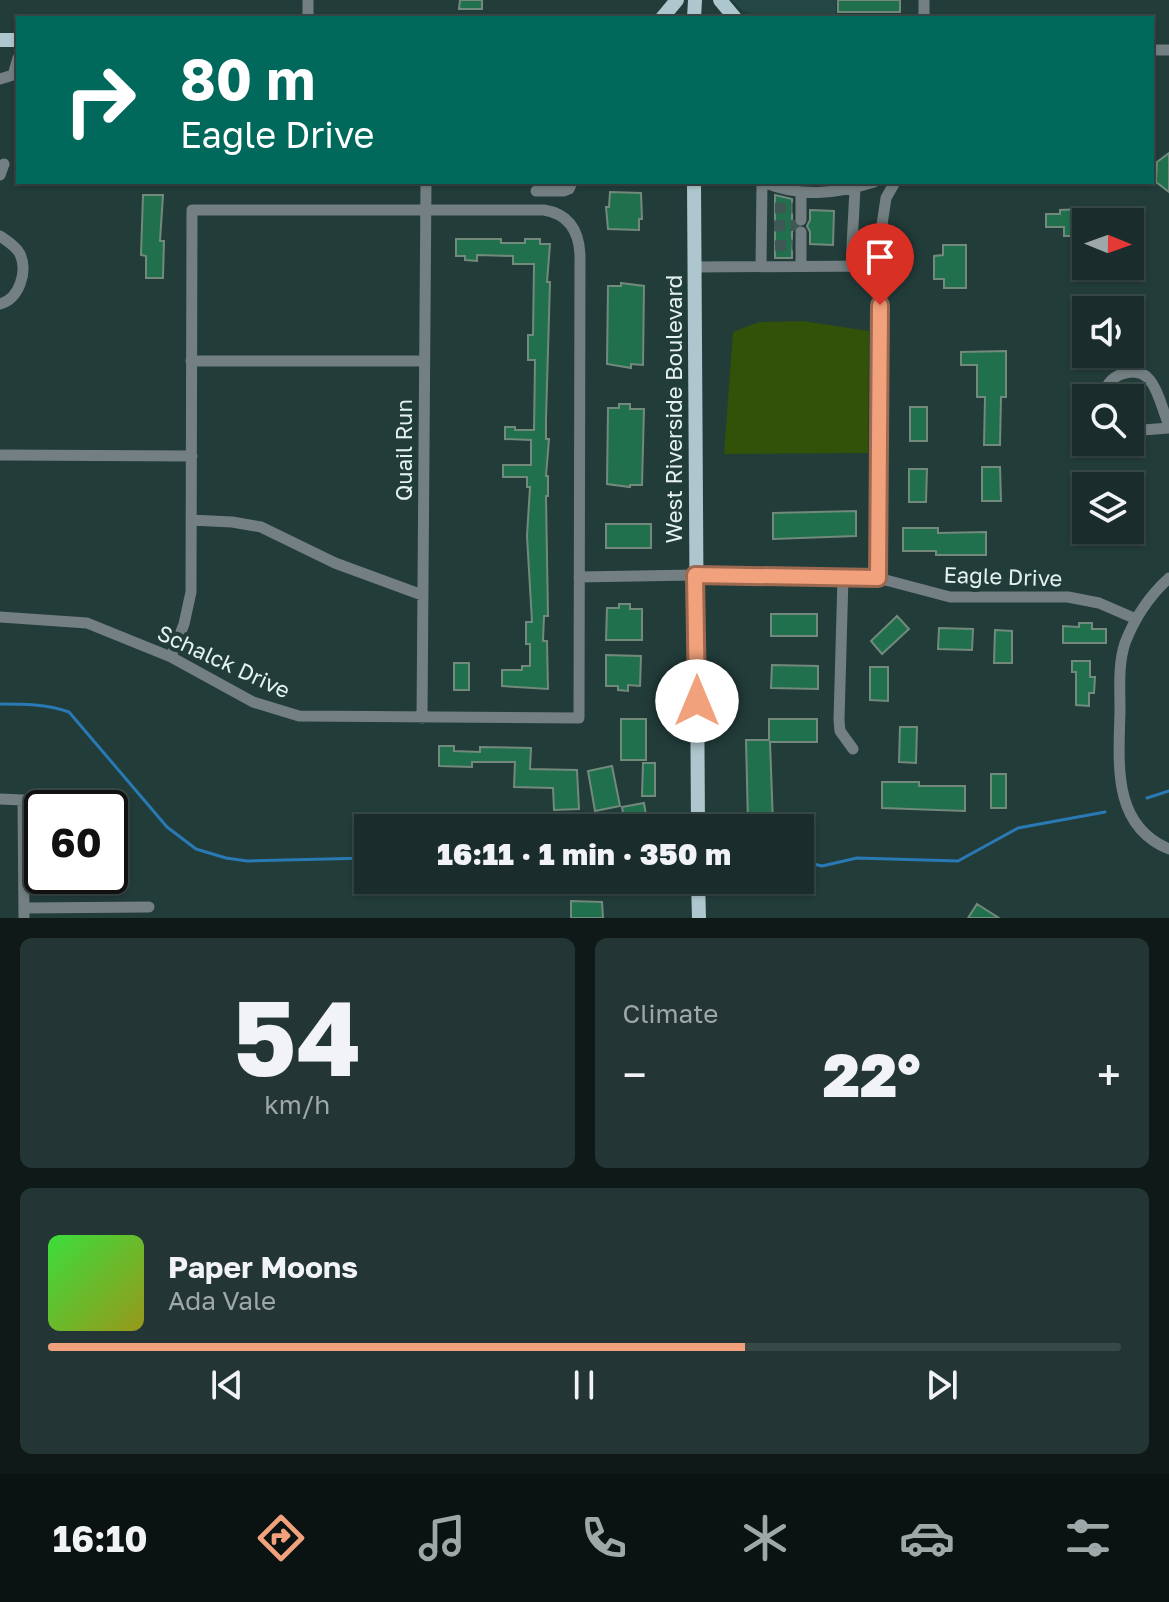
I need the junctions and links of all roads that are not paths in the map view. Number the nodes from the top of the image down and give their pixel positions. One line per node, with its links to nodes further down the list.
1 (677, 0): 3 (main road)
2 (720, 0): 4 (main road)
3 (664, 16)
4 (733, 16)
5 (16, 65): 6 (street)
6 (0, 79)
7 (426, 184): 17 (street, Quail Run)
8 (571, 184): 14 (street)
9 (694, 184): 25 (main road, West Riverside Boulevard)
10 (763, 184): 20 (street)
11 (771, 184): 16 (street)
12 (868, 184): 15 (street)
13 (894, 184): 24 (street)
14 (536, 186): 18 (street)
15 (855, 188): 16 (street); 23 (street)
16 (801, 192): 22 (street)
17 (426, 209): 18 (street); 28 (street); 29 (street, Quail Run)
18 (536, 210): 37 (street)
19 (0, 236): 27 (street)
20 (761, 246): 21 (street); 26 (street)
21 (775, 246)
22 (801, 266): 23 (street); 26 (street)
23 (851, 266): 24 (street)
24 (880, 266): 39 (street)
25 (694, 267): 26 (street); 36 (main road, West Riverside Boulevard)
26 (761, 267)
27 (0, 304)
28 (191, 361): 29 (street); 34 (street)
29 (423, 361): 41 (street, Quail Run)
30 (1107, 384): 31 (street)
31 (1169, 426): 32 (street)
32 (1144, 429)
33 (2, 455): 34 (street)
34 (192, 456): 35 (street)
35 (191, 520): 41 (street); 44 (street)
36 (695, 575): 37 (street, Eagle Drive); 38 (street, Eagle Drive); 48 (main road, West Riverside Boulevard)
37 (579, 577): 45 (street, Schalck Drive)
38 (843, 577): 39 (street, Eagle Drive); 46 (street)
39 (878, 578): 43 (street, Eagle Drive)
40 (1169, 578): 43 (street)
41 (422, 595): 45 (street, Quail Run)
42 (0, 617): 44 (street, Schalck Drive)
43 (1136, 619): 49 (street)
44 (171, 657): 45 (street, Schalck Drive)
45 (422, 718)
46 (853, 749)
47 (0, 799): 52 (street)
48 (698, 814)
49 (1169, 849)
50 (698, 894): 53 (main road)
51 (149, 907): 52 (street)
52 (24, 913)
53 (699, 918)

